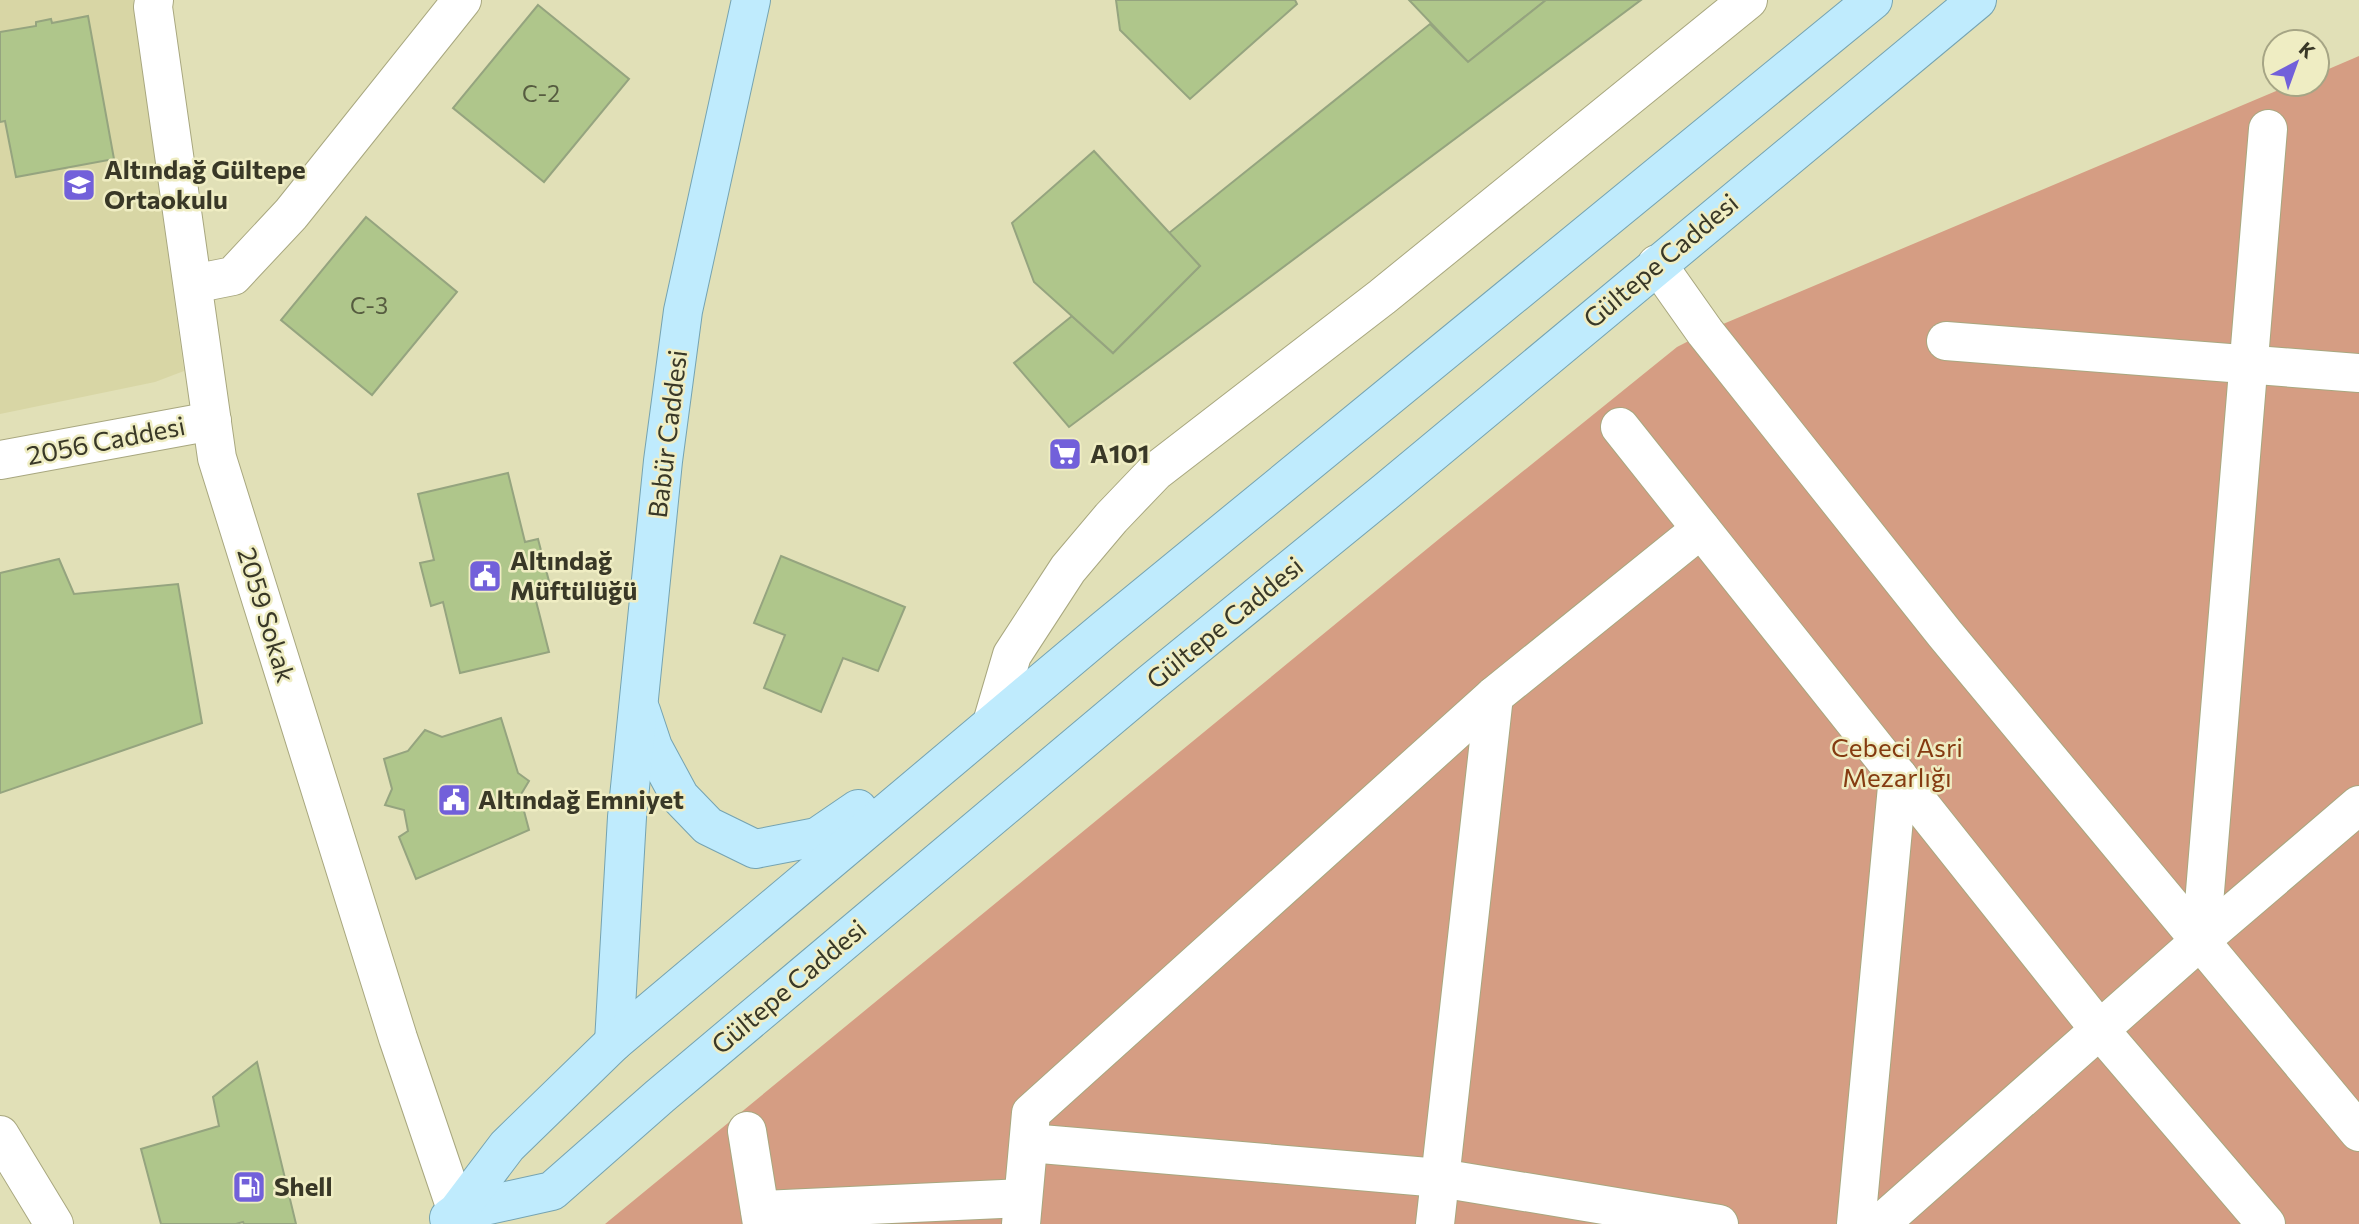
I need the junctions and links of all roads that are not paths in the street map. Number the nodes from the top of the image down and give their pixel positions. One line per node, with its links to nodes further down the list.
1 (154, 0): 9 (street, 2059 Sokak)
2 (462, 0): 9 (street)
3 (751, 0): 18 (main road, Babür Caddesi)
4 (1748, 0): 19 (street)
5 (1873, 0): 19 (main road)
6 (1977, 0): 8 (main road, Gültepe Caddesi)
7 (2268, 129): 11 (street)
8 (1657, 264): 23 (street); 33 (main road, Gültepe Caddesi)
9 (193, 284): 13 (street, 2059 Sokak)
10 (1946, 341): 11 (street)
11 (2249, 364): 12 (street); 23 (street)
12 (2359, 373)
13 (212, 421): 15 (street, 2056 Caddesi); 33 (street, 2059 Sokak)
14 (1620, 427): 16 (street)
15 (0, 460)
16 (1701, 529): 17 (street); 20 (street)
17 (1493, 696): 29 (street); 30 (street)
18 (639, 703): 22 (main road); 25 (main road, Babür Caddesi)
19 (992, 723): 22 (main road)
20 (1898, 776): 24 (street); 37 (street)
21 (2359, 805): 23 (street)
22 (892, 808): 25 (main road)
23 (2201, 940): 24 (street); 27 (street)
24 (2099, 1029): 38 (street); 39 (street)
25 (614, 1042): 33 (main road)
26 (747, 1131): 32 (street)
27 (2359, 1132)
28 (0, 1135): 34 (street)
29 (1029, 1143): 30 (street); 31 (street)
30 (1440, 1178): 35 (street); 36 (street)
31 (1022, 1211): 32 (street)
32 (761, 1217)
33 (450, 1218)
34 (54, 1224)
35 (1435, 1224)
36 (1719, 1224)
37 (1856, 1224)
38 (1880, 1224)
39 (2266, 1224)

